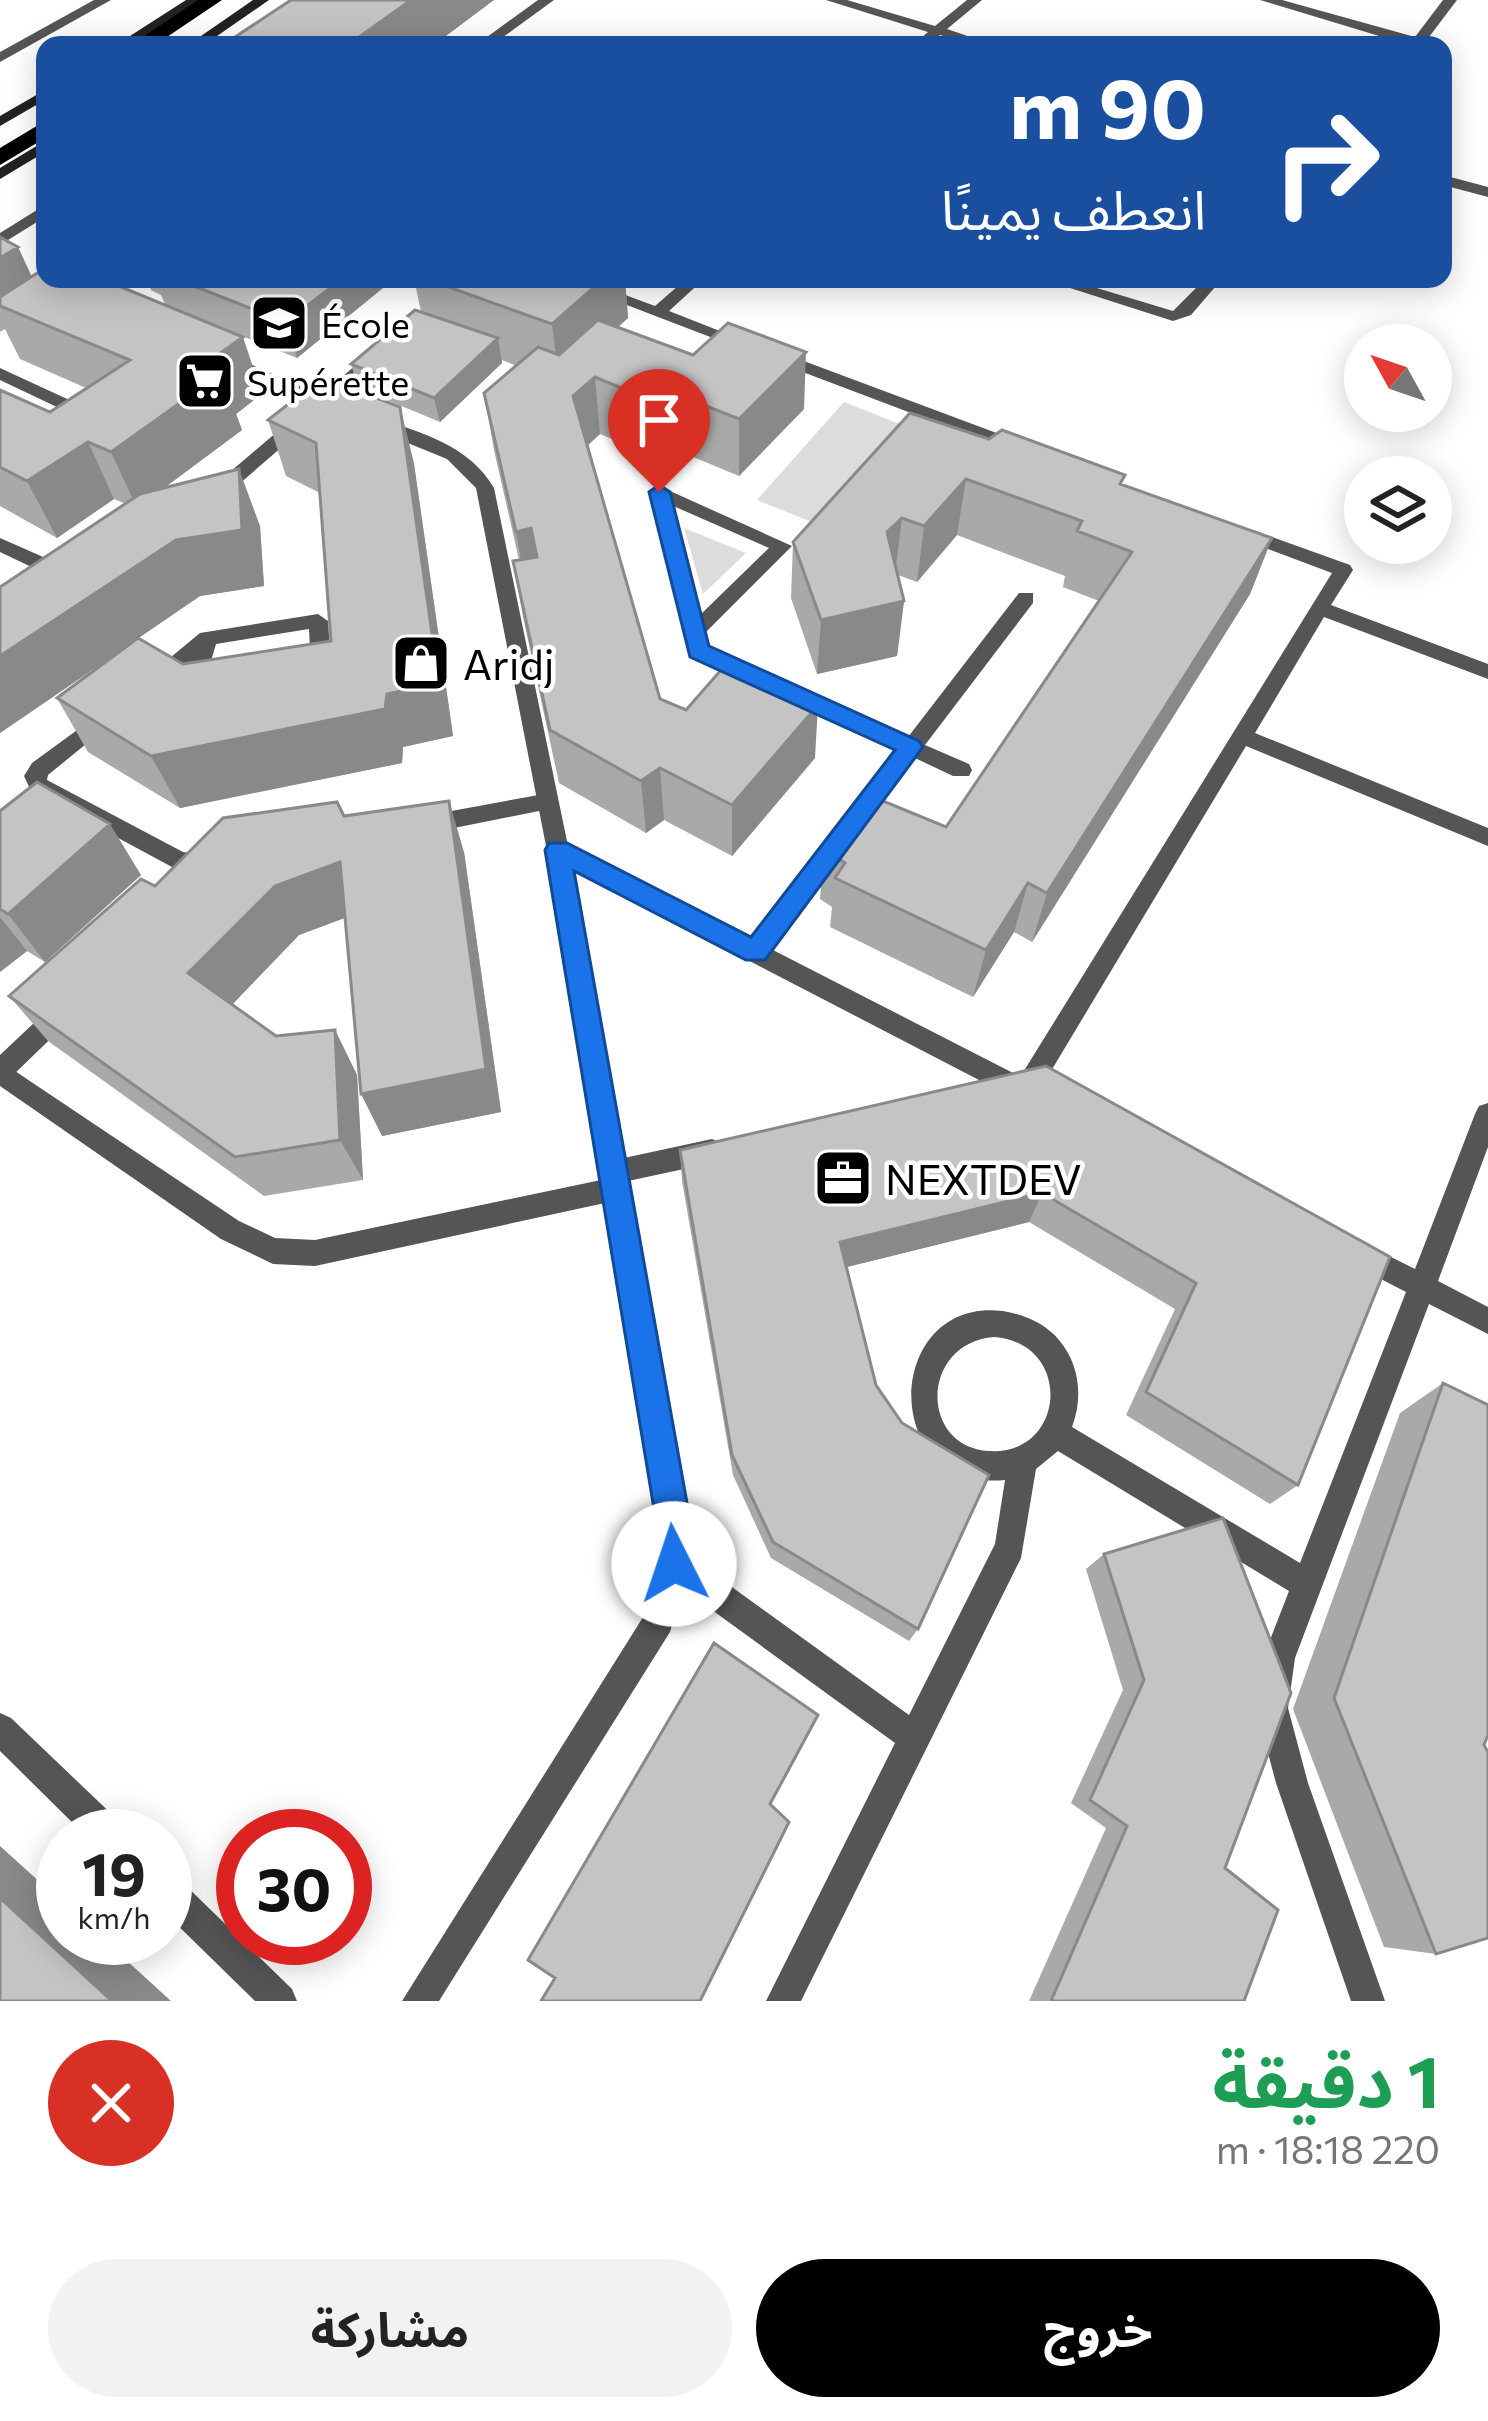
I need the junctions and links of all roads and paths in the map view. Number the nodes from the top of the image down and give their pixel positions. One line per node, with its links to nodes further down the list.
1 (104, 0): 12 (street)
2 (195, 0): 13 (main road)
3 (212, 0): 14 (highway)
4 (242, 0): 15 (highway)
5 (262, 0): 16 (main road)
6 (547, 0): 17 (street)
7 (833, 0): 11 (street)
8 (975, 0): 11 (street)
9 (1267, 0): 20 (street)
10 (1450, 0): 21 (street)
11 (938, 30): 18 (street); 19 (street)
12 (39, 36)
13 (137, 36)
14 (155, 36)
15 (186, 36)
16 (208, 36)
17 (495, 36)
18 (931, 36)
19 (956, 36)
20 (1390, 36)
21 (1423, 36)
22 (36, 38): 23 (street)
23 (0, 58)
24 (36, 100): 26 (main road)
25 (36, 112): 27 (highway)
26 (0, 122)
27 (0, 134)
28 (36, 134): 30 (highway)
29 (36, 155): 31 (main road)
30 (0, 158)
31 (0, 175)
32 (1452, 182): 33 (street)
33 (1488, 192)
34 (36, 216): 35 (street)
35 (0, 240)
36 (592, 288): 41 (street)
37 (625, 288): 41 (street)
38 (686, 288): 42 (street)
39 (1080, 288): 40 (street)
40 (1206, 288)
41 (615, 296): 42 (street)
42 (659, 311): 48 (street)
43 (389, 346): 46 (street)
44 (214, 355): 46 (street)
45 (0, 374): 47 (street)
46 (321, 401): 49 (street); 61 (street)
47 (36, 432)
48 (1034, 453)
49 (195, 510)
50 (1232, 529): 54 (street)
51 (0, 544): 52 (street)
52 (92, 587)
53 (1026, 598): 59 (street)
54 (1319, 608): 57 (street); 58 (street)
55 (694, 633): 55 (street); 59 (street)
56 (207, 638): 56 (street); 65 (street)
57 (1488, 671)
58 (1242, 736): 63 (street); 69 (street)
59 (910, 747): 60 (street); 66 (street)
60 (961, 770)
61 (544, 802): 62 (street); 64 (street)
62 (404, 828)
63 (1488, 837)
64 (558, 850): 66 (street); 73 (street)
65 (184, 895)
66 (755, 952): 69 (street)
67 (84, 991): 68 (street)
68 (0, 1072): 73 (street)
69 (1032, 1088): 70 (street)
70 (970, 1096)
71 (1488, 1114): 75 (street)
72 (747, 1143): 73 (street)
73 (614, 1180): 79 (street)
74 (1339, 1244): 75 (street)
75 (1422, 1287): 76 (street); 80 (street)
76 (1488, 1321)
77 (1058, 1435): 78 (street); 78 (street); 80 (street)
78 (1022, 1464): 82 (street)
79 (674, 1564): 82 (street); 86 (street)
80 (1307, 1586): 88 (street)
81 (0, 1729): 83 (street)
82 (916, 1739): 87 (street)
83 (82, 1809)
84 (192, 1915): 85 (street)
85 (280, 2001)
86 (419, 2001)
87 (783, 2001)
88 (1368, 2001)

